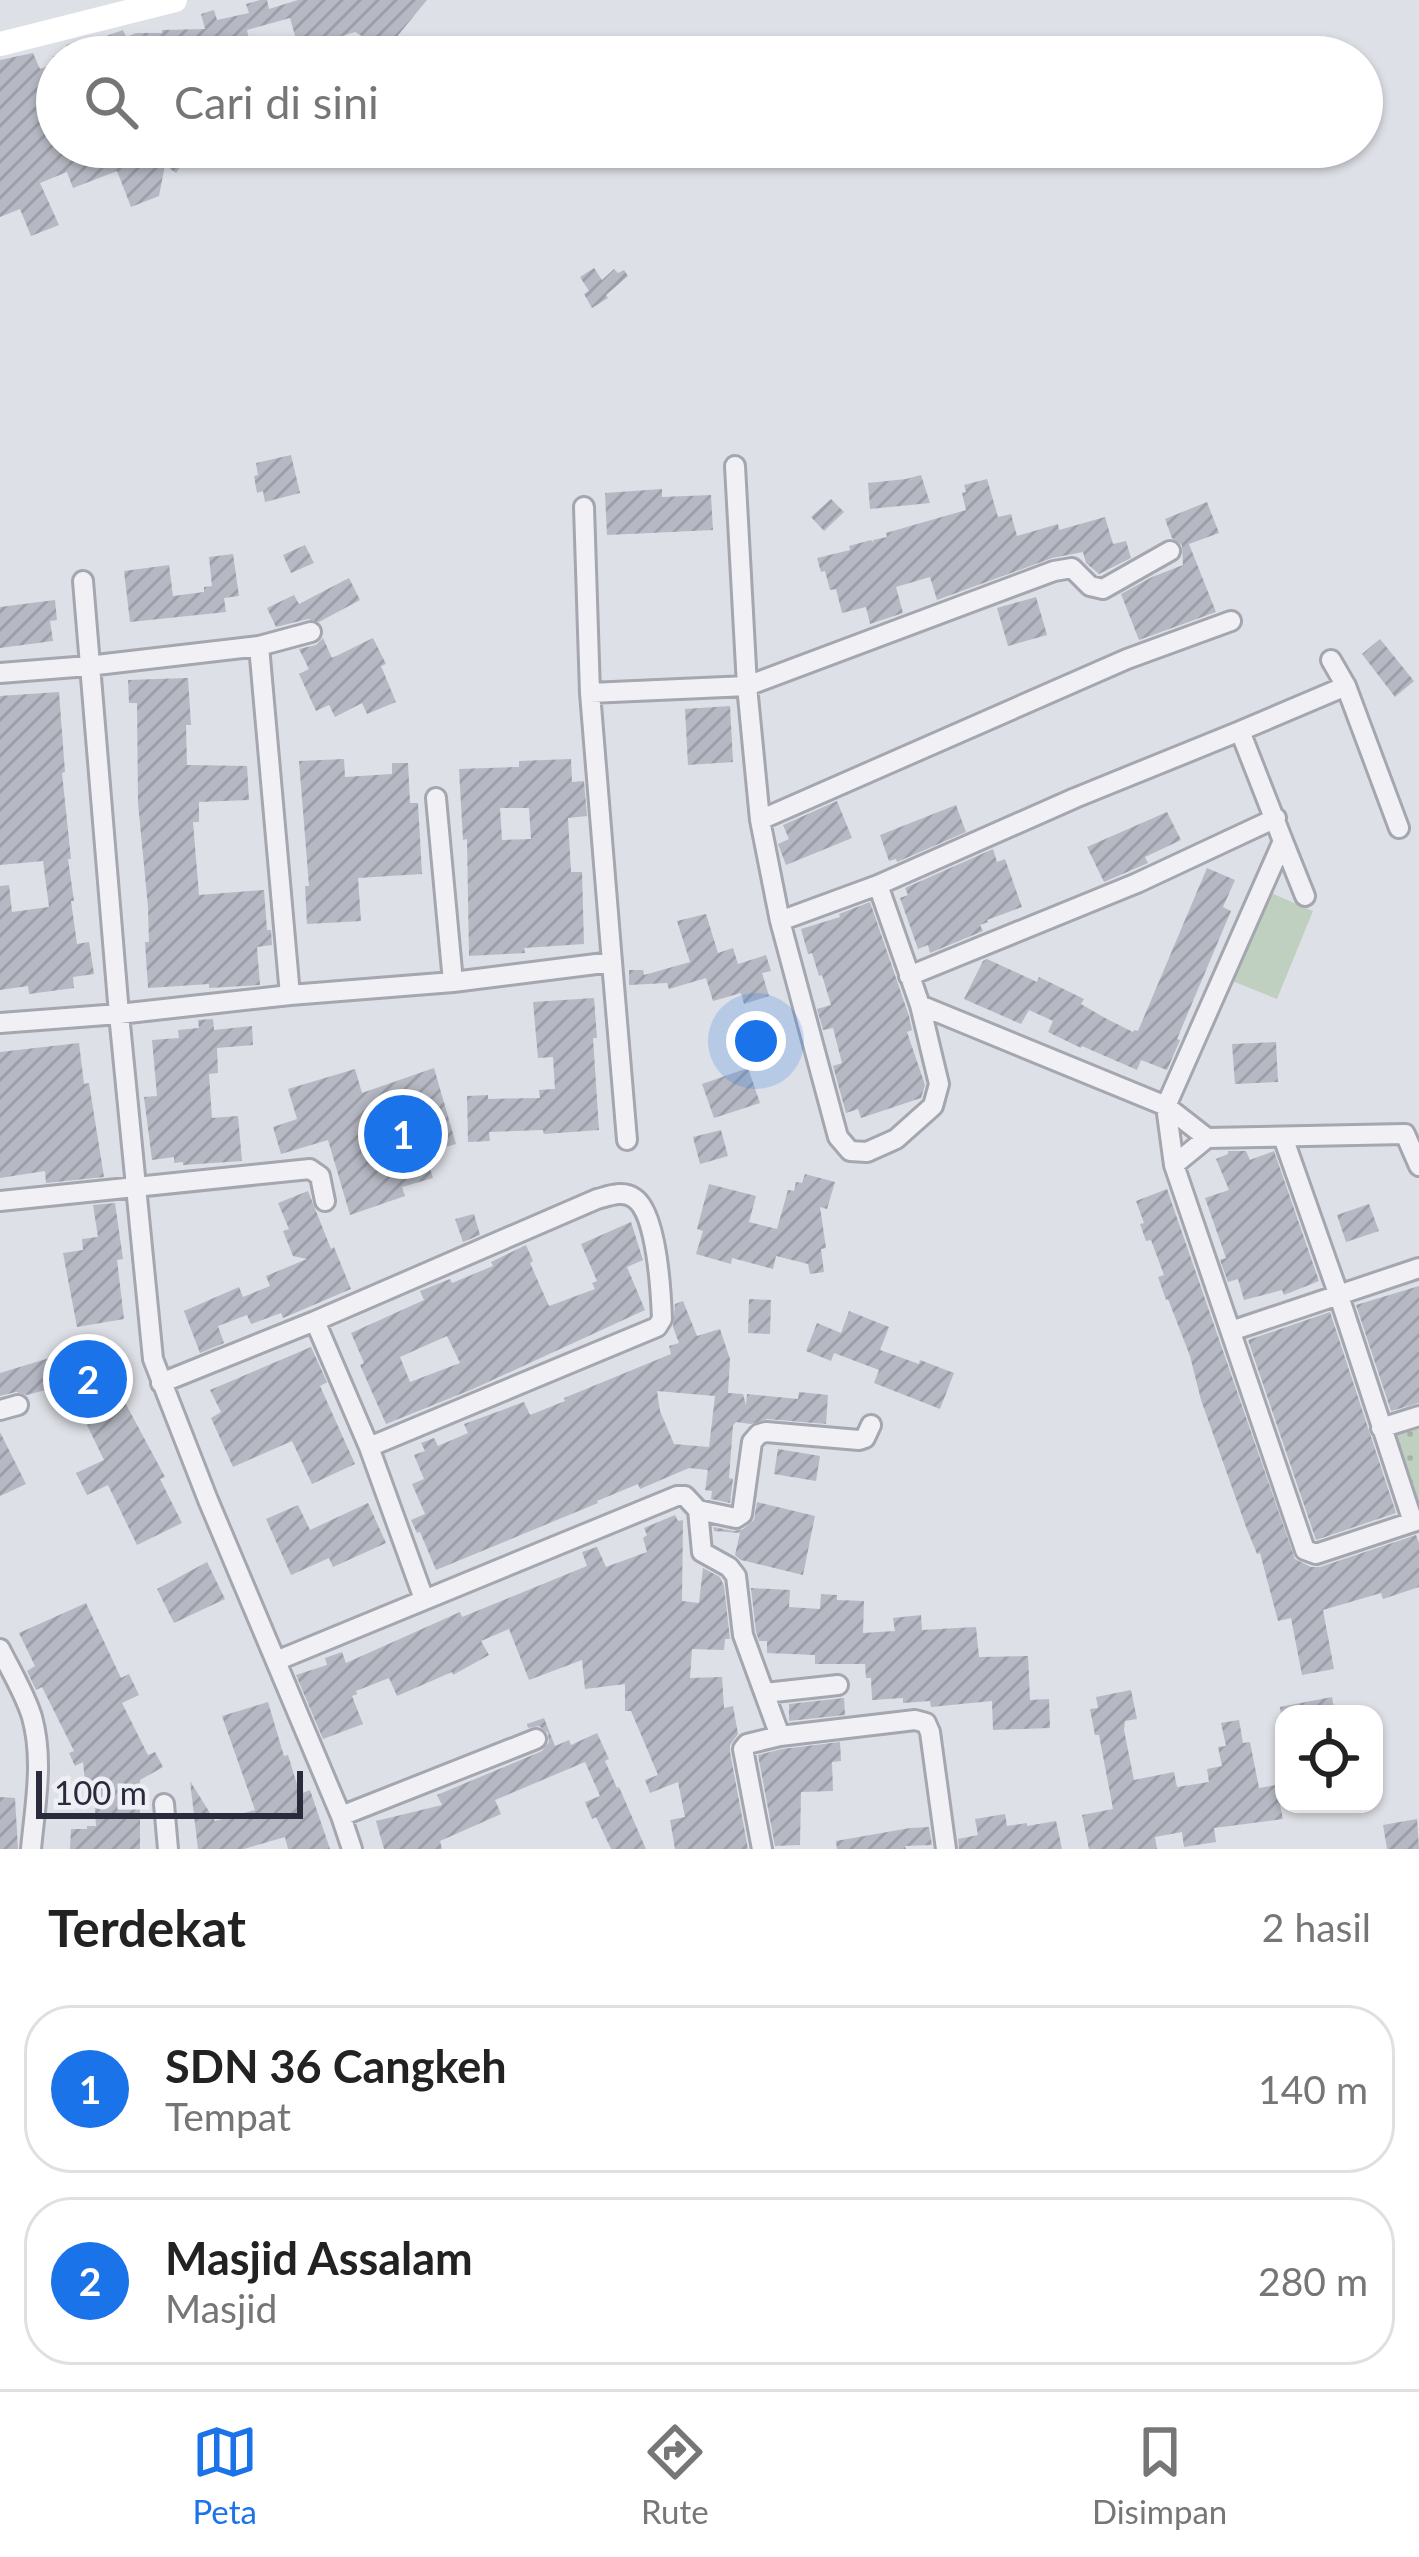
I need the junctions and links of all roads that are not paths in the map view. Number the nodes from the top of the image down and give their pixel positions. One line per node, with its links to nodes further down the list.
1 (175, 0): 2 (street)
2 (0, 44)
3 (735, 466): 13 (street)
4 (584, 507): 15 (street)
5 (1171, 550): 13 (street)
6 (83, 581): 11 (street)
7 (1231, 621): 19 (street)
8 (311, 632): 9 (street)
9 (259, 646): 11 (street); 28 (street)
10 (1331, 660): 14 (street)
11 (88, 666): 12 (street); 30 (street)
12 (0, 673)
13 (747, 686): 15 (street); 19 (street)
14 (1346, 686): 16 (street); 20 (street)
15 (590, 694): 25 (street)
16 (1240, 731): 18 (street); 22 (street)
17 (436, 798): 27 (street)
18 (1276, 818): 21 (street); 26 (street)
19 (760, 820): 24 (street)
20 (1399, 828)
21 (1283, 841): 23 (street); 32 (street)
22 (878, 885): 24 (street); 26 (street)
23 (1305, 896)
24 (779, 921): 29 (street)
25 (613, 962): 27 (street); 35 (street)
26 (909, 976): 29 (street)
27 (452, 982): 28 (street)
28 (290, 995): 30 (street)
29 (920, 1005): 32 (street)
30 (119, 1014): 31 (street); 38 (street)
31 (0, 1023)
32 (1166, 1106): 33 (street); 36 (street)
33 (1207, 1138): 34 (street); 36 (street)
34 (1283, 1138): 37 (street); 42 (street)
35 (627, 1140)
36 (1174, 1165): 44 (street)
37 (1419, 1166)
38 (136, 1186): 39 (street); 40 (street); 45 (street)
39 (0, 1201)
40 (326, 1201)
41 (1419, 1268): 42 (street)
42 (1339, 1296): 44 (street); 48 (street)
43 (315, 1321): 45 (street); 49 (street); 49 (street)
44 (1231, 1331): 51 (street)
45 (161, 1383): 54 (street)
46 (1419, 1416): 48 (street)
47 (871, 1425): 50 (street)
48 (1381, 1428): 51 (street)
49 (369, 1447): 52 (street)
50 (698, 1510): 52 (street); 56 (street)
51 (1416, 1521)
52 (424, 1599): 54 (street)
53 (0, 1648): 61 (street)
54 (276, 1661): 60 (street)
55 (838, 1685): 56 (street)
56 (765, 1694): 57 (street)
57 (779, 1736): 64 (street); 65 (street)
58 (536, 1738): 60 (street)
59 (164, 1804): 62 (street)
60 (341, 1816): 63 (street)
61 (31, 1849)
62 (168, 1849)
63 (352, 1849)
64 (762, 1849)
65 (946, 1849)

